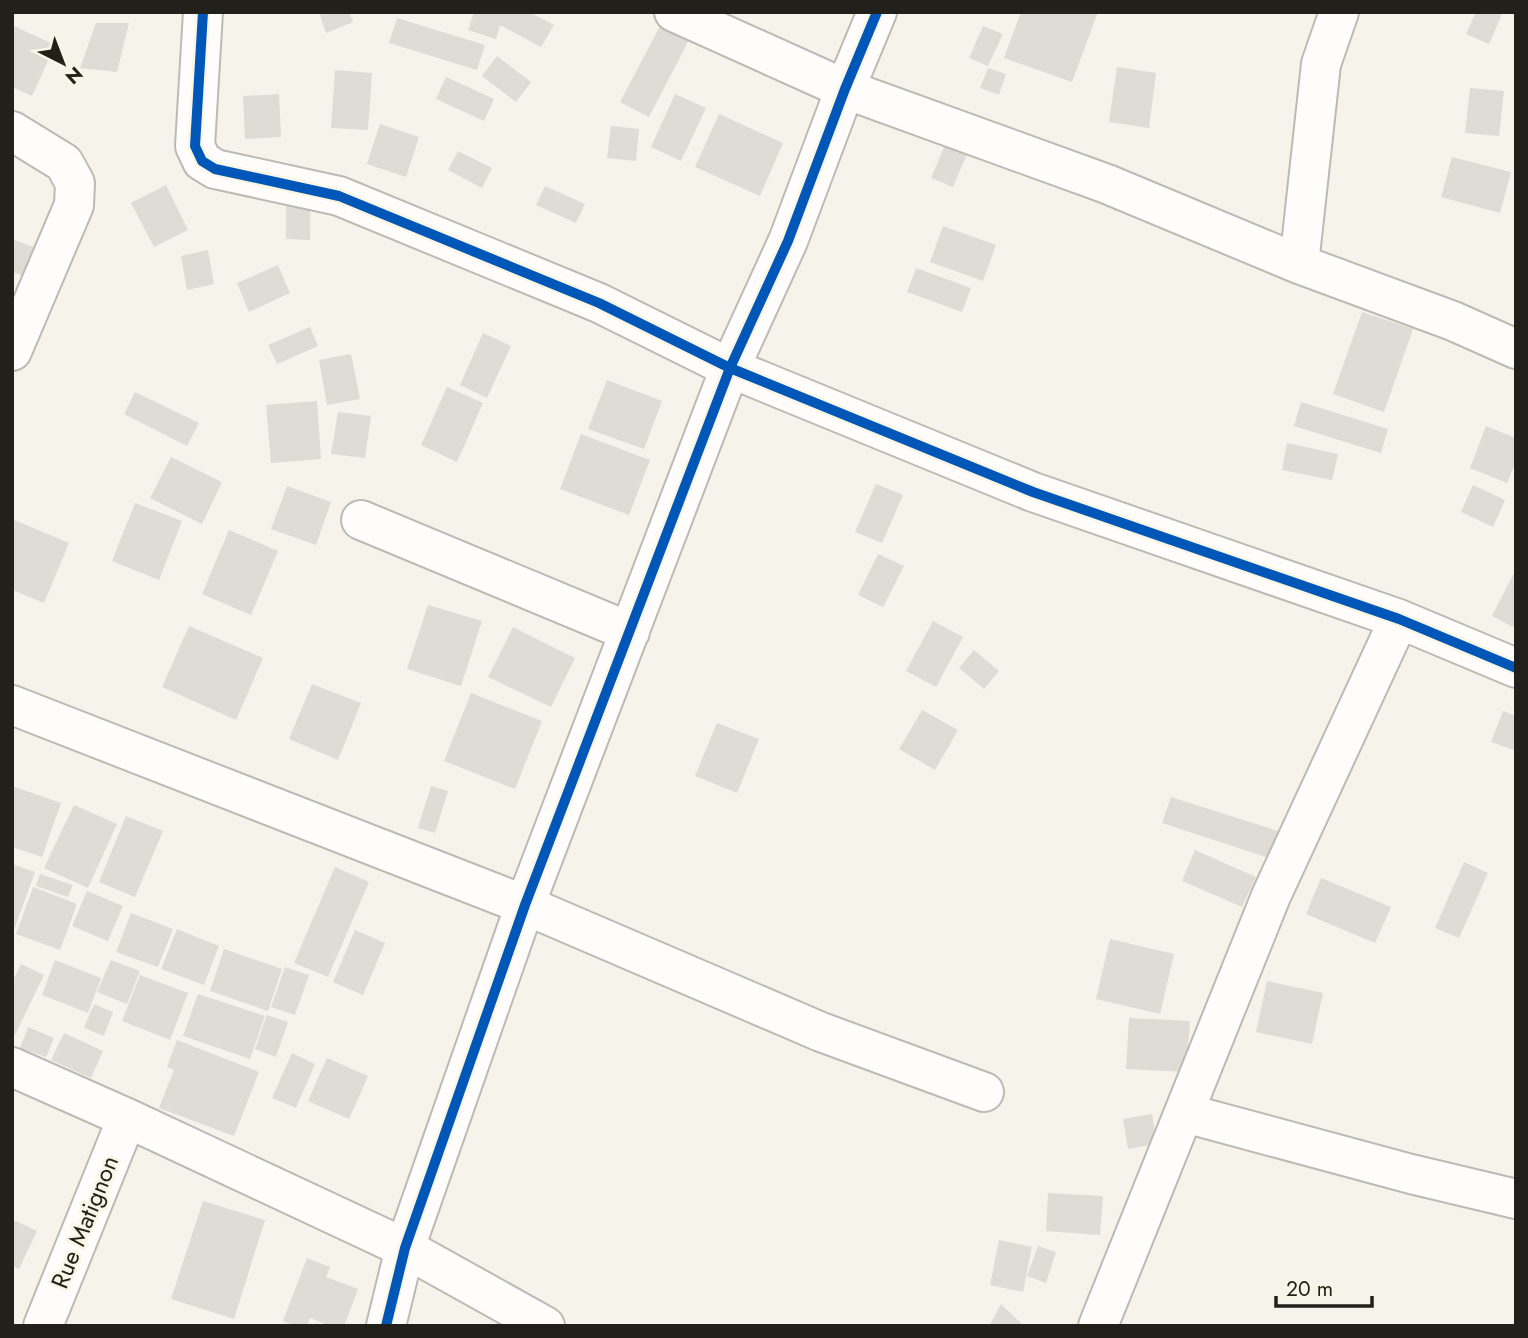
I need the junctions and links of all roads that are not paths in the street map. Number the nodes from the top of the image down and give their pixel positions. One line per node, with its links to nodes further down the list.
1 (203, 12): 10 (street)
2 (674, 12): 5 (street)
3 (877, 12): 5 (street)
4 (1339, 12): 7 (street)
5 (845, 89): 7 (street); 10 (street)
6 (12, 131): 9 (street)
7 (1299, 264): 8 (street)
8 (1516, 349)
9 (12, 351)
10 (730, 368): 12 (street); 13 (street)
11 (361, 520): 13 (street)
12 (1399, 619): 14 (street); 19 (street)
13 (630, 632): 16 (street)
14 (1516, 668)
15 (12, 705): 16 (street)
16 (524, 905): 18 (street); 22 (street)
17 (12, 1067): 20 (street)
18 (984, 1092)
19 (1185, 1112): 21 (street); 26 (street)
20 (127, 1118): 22 (street); 23 (street, Rue Matignon)
21 (1515, 1197)
22 (405, 1248): 24 (street); 25 (street)
23 (43, 1326)
24 (386, 1326)
25 (545, 1326)
26 (1098, 1326)

